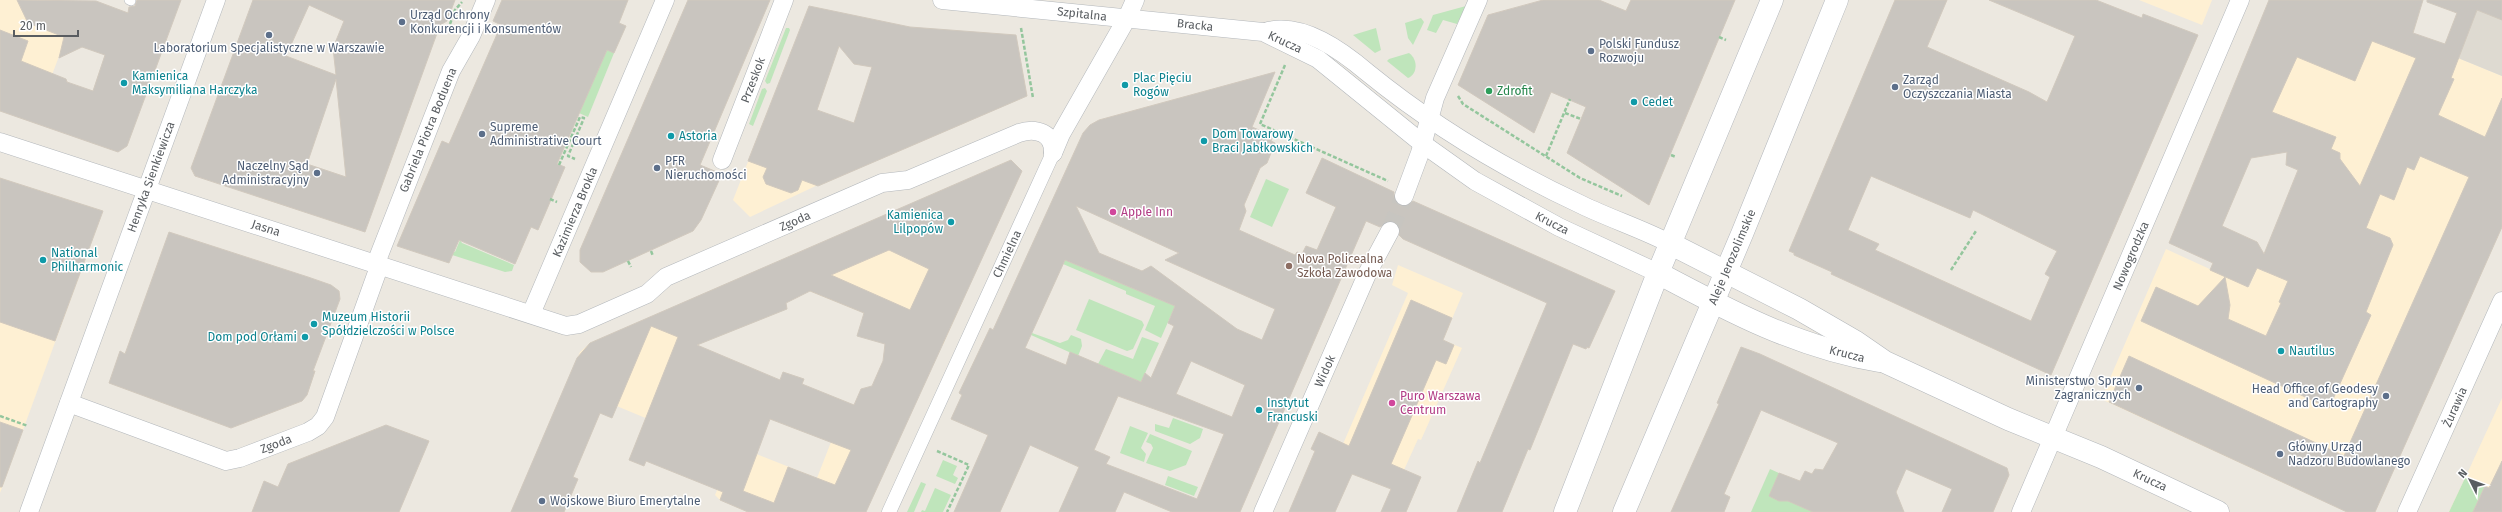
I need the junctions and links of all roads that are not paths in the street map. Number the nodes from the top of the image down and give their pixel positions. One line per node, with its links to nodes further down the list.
1 (216, 0): 18 (street, Henryka Sienkiewicza)
2 (486, 0): 22 (street, Gabriela Piotra Boduena)
3 (665, 0): 27 (street, Kazimierza Brokla)
4 (784, 0): 17 (street, Przeskok)
5 (942, 0): 11 (street, Szpitalna)
6 (1135, 0): 11 (street, Chmielna)
7 (1478, 0): 13 (street)
8 (1772, 0): 21 (main road)
9 (1836, 0): 23 (main road, Aleje Jerozolimskie)
10 (2240, 0): 30 (street, Nowogrodzka)
11 (1127, 18): 12 (street, Bracka); 16 (street, Chmielna)
12 (1263, 32): 13 (street, Krucza); 15 (street, Krucza)
13 (1429, 118): 15 (street); 21 (street, Krucza)
14 (0, 142): 18 (street, Jasna)
15 (1423, 144): 19 (street); 24 (street, Krucza)
16 (1053, 153): 27 (street, Zgoda); 32 (street, Chmielna)
17 (722, 160)
18 (147, 189): 22 (street, Jasna); 29 (street, Henryka Sienkiewicza)
19 (1404, 196)
20 (1390, 231): 33 (street, Widok)
21 (1671, 244): 23 (main road, Krucza); 24 (main road)
22 (378, 264): 27 (street, Jasna); 29 (street, Zgoda)
23 (1726, 272): 26 (main road, Aleje Jerozolimskie); 28 (main road, Krucza)
24 (1658, 274): 26 (main road, Krucza); 34 (main road)
25 (2502, 301): 38 (street, Żurawia)
26 (1714, 303): 28 (main road, Krucza); 35 (main road, Aleje Jerozolimskie)
27 (532, 314)
28 (1885, 362): 30 (main road, Krucza)
29 (69, 403): 31 (street, Henryka Sienkiewicza)
30 (2054, 438): 36 (street, Nowogrodzka); 37 (main road, Krucza)
31 (30, 512)
32 (889, 512)
33 (1263, 512)
34 (1565, 512)
35 (1624, 512)
36 (2021, 512)
37 (2218, 512)
38 (2407, 512)

